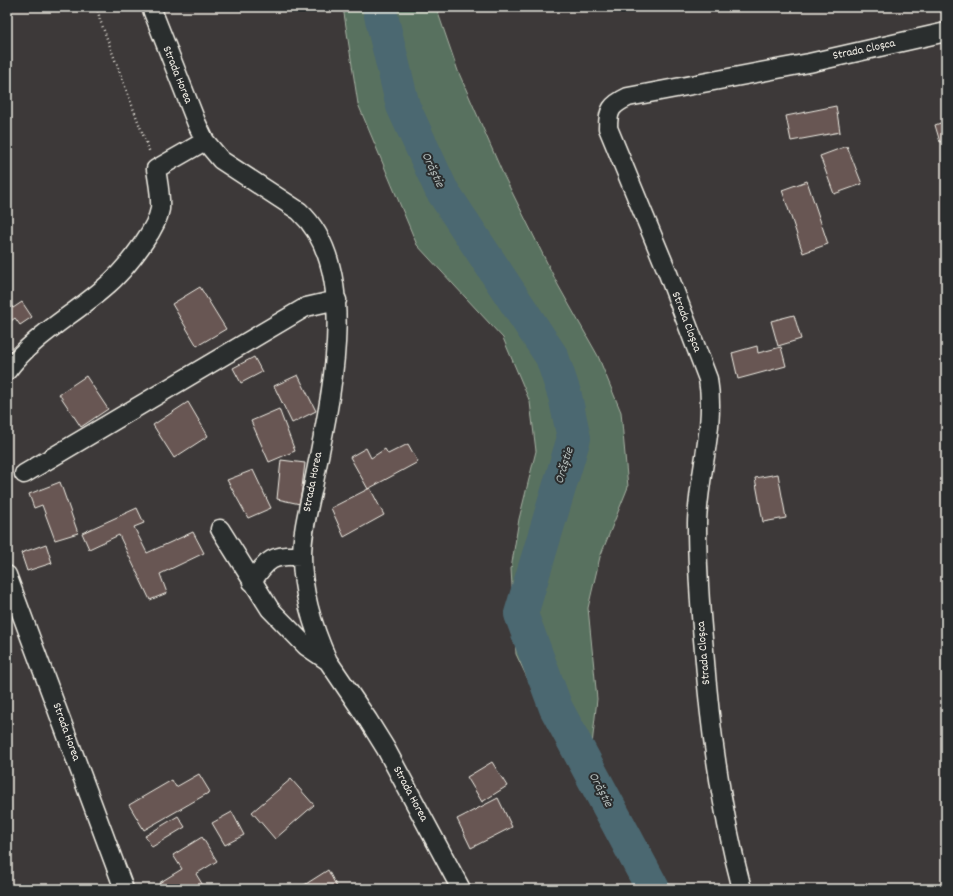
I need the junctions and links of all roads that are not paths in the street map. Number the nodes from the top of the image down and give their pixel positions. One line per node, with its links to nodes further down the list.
1 (151, 7): 3 (street, Strada Horea)
2 (946, 32): 14 (street, Strada Cloșca)
3 (206, 141): 4 (street, Strada Horea); 5 (street)
4 (337, 300): 6 (street); 8 (street, Strada Horea)
5 (7, 371)
6 (24, 474)
7 (220, 529): 10 (street, Strada Horea)
8 (302, 556): 10 (street); 11 (street, Strada Horea)
9 (7, 575): 12 (street, Strada Horea)
10 (252, 582): 11 (street, Strada Horea)
11 (328, 661): 13 (street, Strada Horea)
12 (124, 889)
13 (461, 889)
14 (742, 889)

